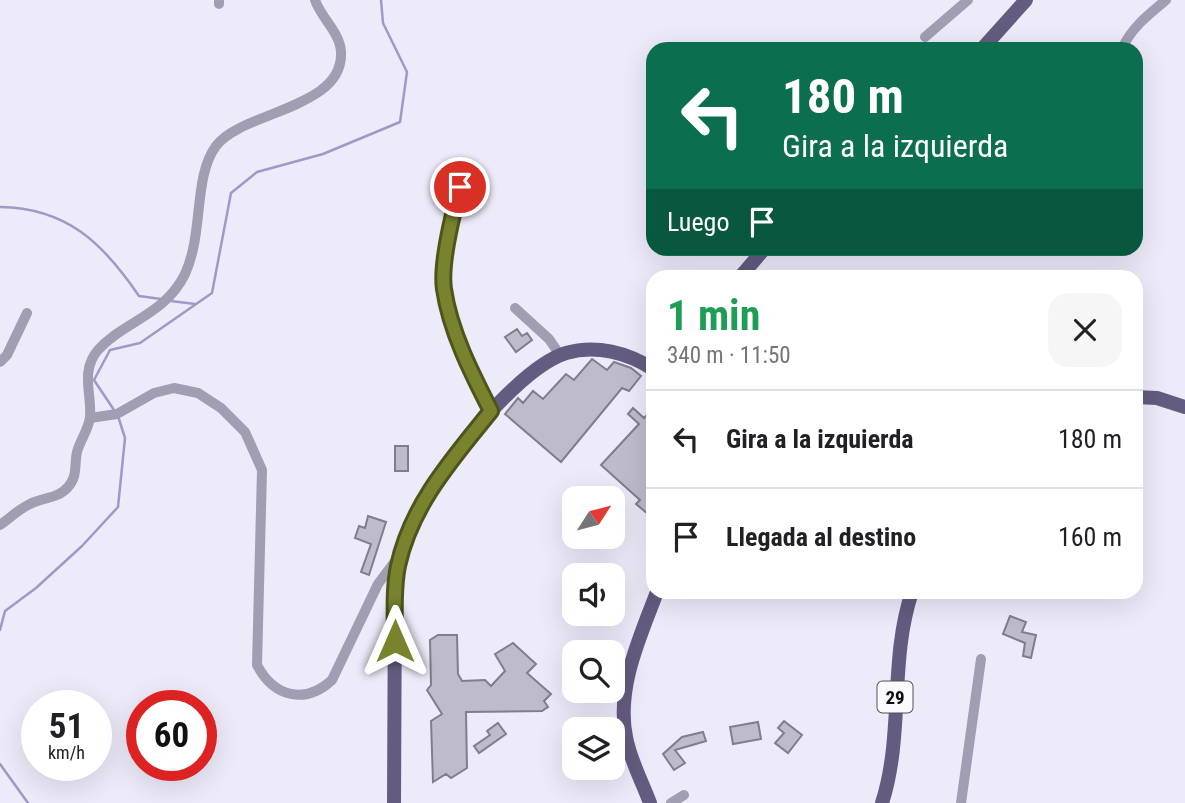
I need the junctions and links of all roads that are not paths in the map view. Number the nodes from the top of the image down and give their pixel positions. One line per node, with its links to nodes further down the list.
1 (315, 0): 19 (street)
2 (968, 0): 5 (street)
3 (1026, 0): 6 (main road)
4 (1166, 0): 7 (street)
5 (925, 37)
6 (988, 42)
7 (1126, 42)
8 (460, 187): 18 (street)
9 (758, 256): 10 (main road)
10 (746, 270)
11 (515, 308): 13 (street)
12 (27, 313): 14 (street)
13 (560, 355): 15 (main road); 18 (main road)
14 (0, 362)
15 (646, 366)
16 (1143, 397): 17 (main road)
17 (1185, 407)
18 (491, 411): 21 (main road)
19 (90, 418): 20 (street); 21 (street)
20 (0, 525)
21 (401, 552): 27 (main road)
22 (655, 599): 28 (main road)
23 (910, 599): 30 (main road, 29)
24 (981, 659): 26 (street)
25 (684, 795): 29 (street)
26 (964, 802)
27 (394, 803)
28 (650, 803)
29 (671, 803)
30 (882, 803)

